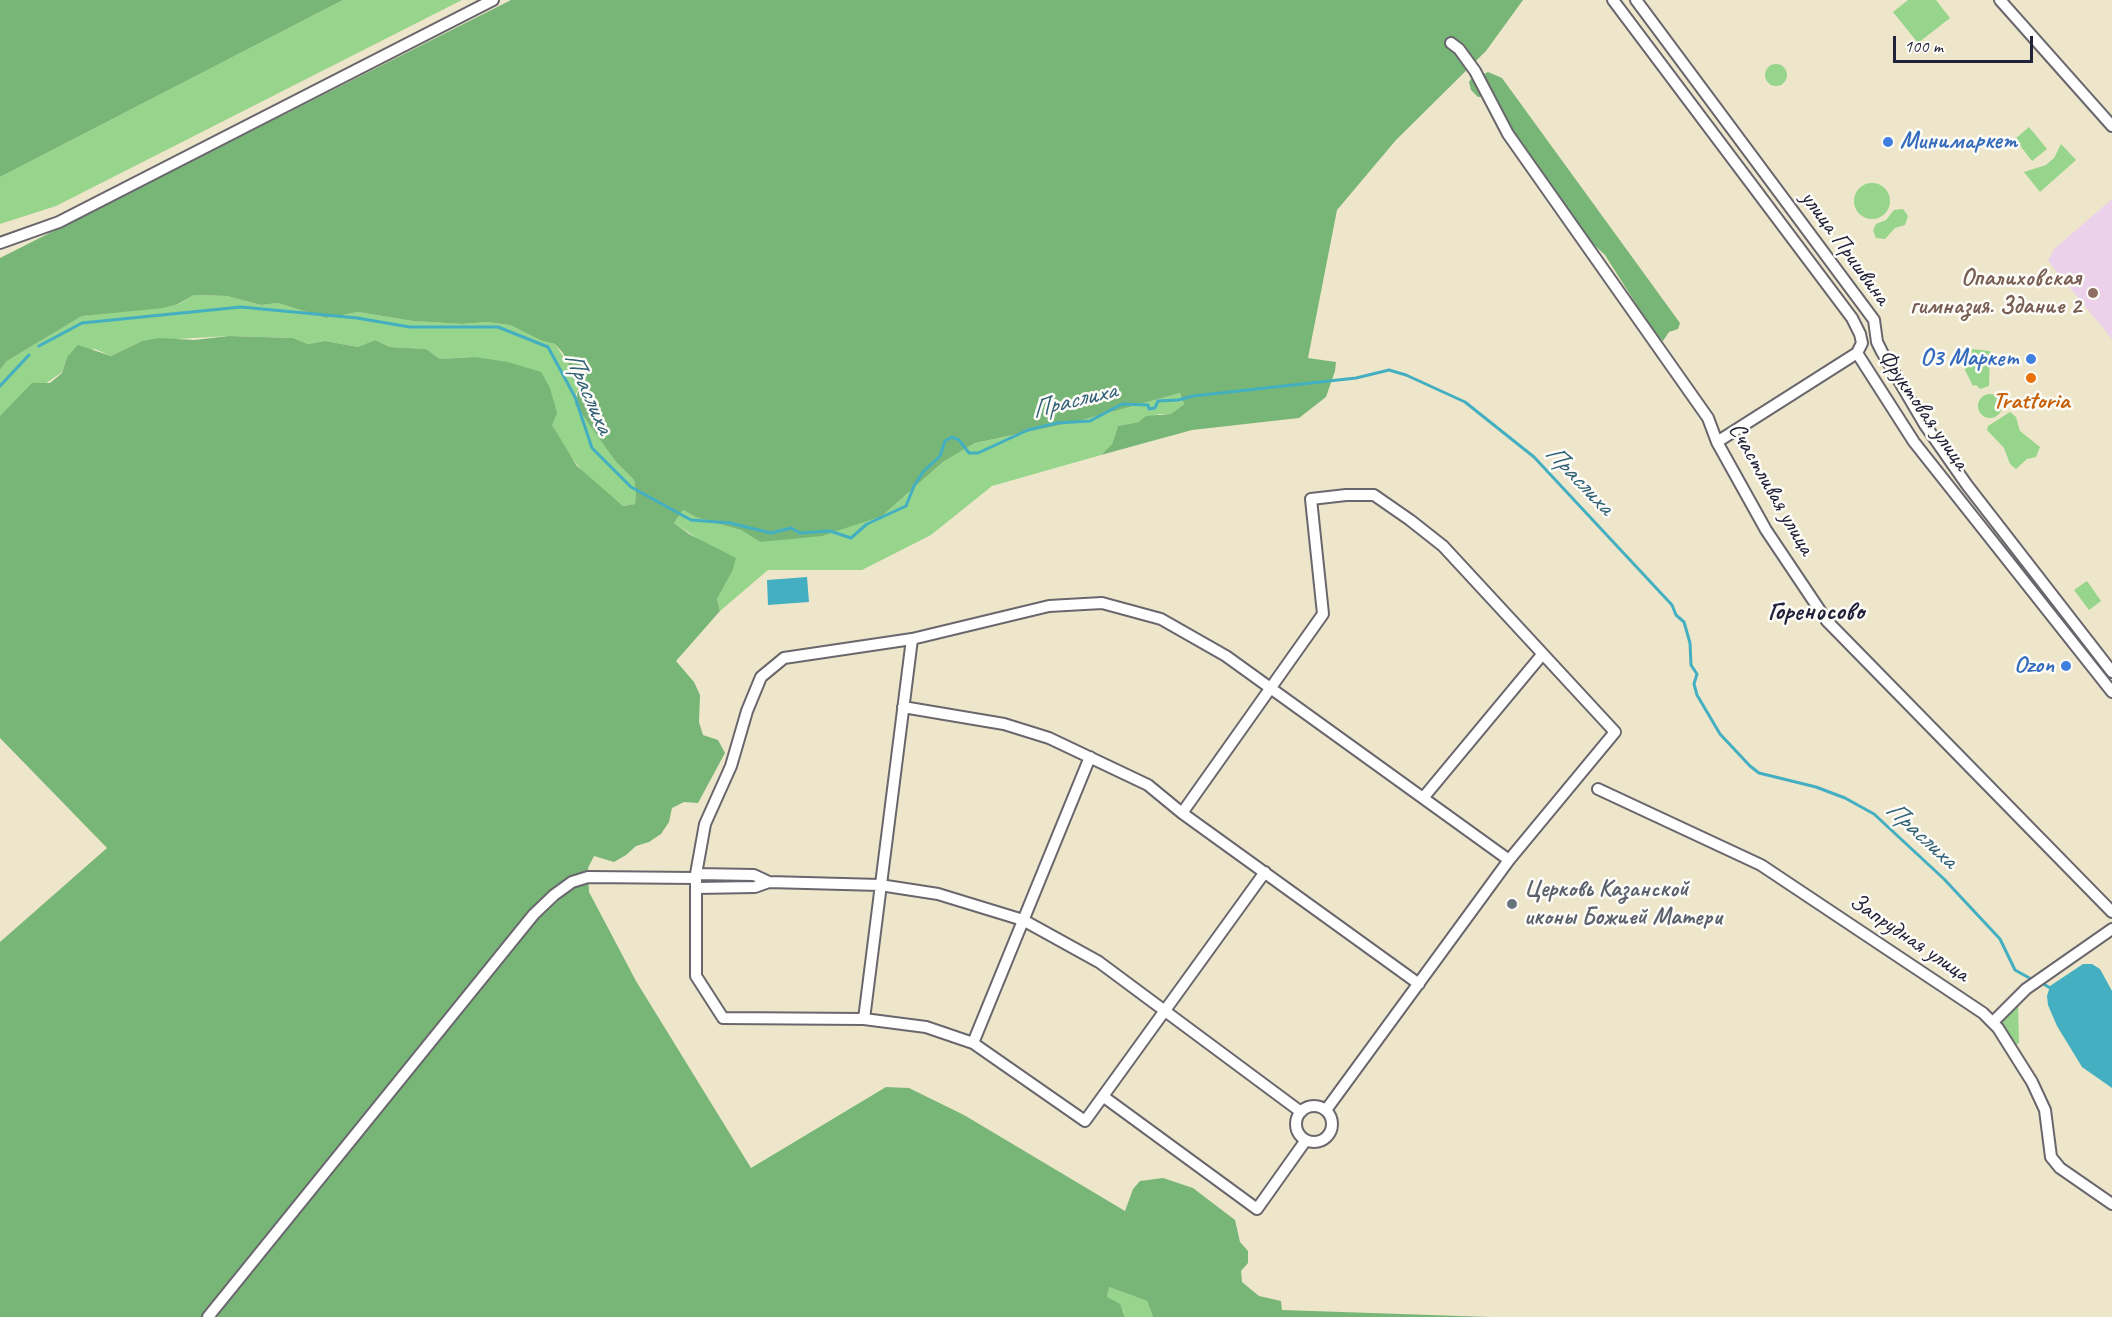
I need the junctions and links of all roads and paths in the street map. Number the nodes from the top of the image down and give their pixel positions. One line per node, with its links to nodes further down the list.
1 (493, 0): 7 (street)
2 (1613, 0): 8 (street, Фруктовая улица)
3 (1636, 0): 12 (street, улица Пришвина)
4 (2000, 0): 6 (street)
5 (1451, 43): 9 (street, Счастливая улица)
6 (2110, 122)
7 (0, 243)
8 (1857, 353): 9 (street); 14 (street, Фруктовая улица)
9 (1717, 442): 24 (street, Счастливая улица)
10 (912, 639): 13 (street); 15 (street); 22 (street)
11 (1541, 656): 13 (street); 18 (street); 20 (street)
12 (2112, 672)
13 (1270, 689): 18 (street); 19 (street)
14 (2112, 692)
15 (903, 706): 16 (street); 23 (street)
16 (1090, 757): 19 (street); 25 (street)
17 (1598, 789): 30 (street, Запрудная улица)
18 (1423, 798): 20 (street)
19 (1182, 813): 21 (street)
20 (1509, 860): 27 (street)
21 (1265, 872): 27 (street); 28 (street)
22 (696, 880): 23 (street); 29 (street); 37 (street)
23 (880, 885): 25 (street); 29 (street)
24 (2112, 912)
25 (1023, 920): 28 (street); 31 (street)
26 (2112, 929): 30 (street)
27 (1419, 984): 33 (street)
28 (1165, 1012): 32 (street); 34 (street)
29 (864, 1019): 31 (street)
30 (1993, 1022): 36 (street, Запрудная улица)
31 (973, 1043): 32 (street)
32 (1104, 1097): 35 (street)
33 (1326, 1110): 34 (street); 35 (street)
34 (1301, 1112): 35 (street)
35 (1306, 1140)
36 (2112, 1204)
37 (208, 1317)

